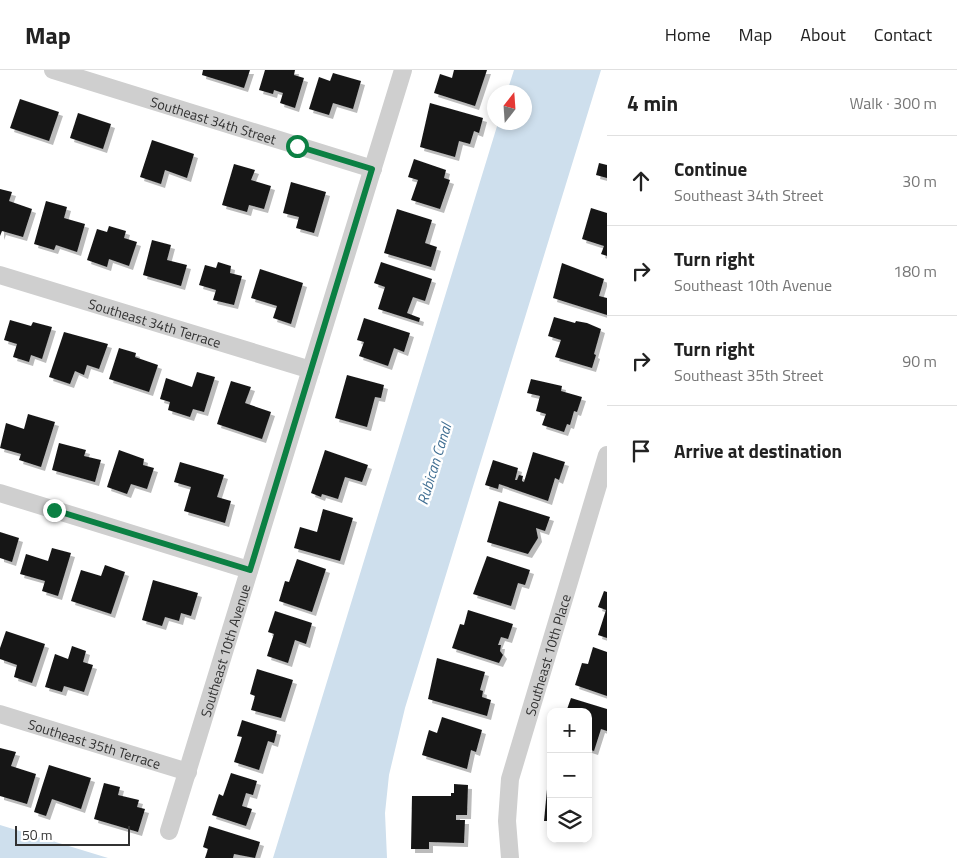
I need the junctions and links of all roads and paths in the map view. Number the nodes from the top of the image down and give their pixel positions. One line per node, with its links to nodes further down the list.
1 (53, 70): 3 (street, Southeast 34th Street)
2 (403, 70): 3 (street, Southeast 10th Avenue)
3 (372, 169): 5 (street, Southeast 10th Avenue)
4 (0, 275): 5 (street, Southeast 34th Terrace)
5 (311, 370): 8 (street, Southeast 10th Avenue)
6 (607, 455): 12 (street, Southeast 10th Place)
7 (0, 493): 8 (street)
8 (250, 570): 10 (street, Southeast 10th Avenue)
9 (0, 714): 10 (street, Southeast 35th Terrace)
10 (188, 772): 11 (street, Southeast 10th Avenue)
11 (170, 831)
12 (510, 858)

